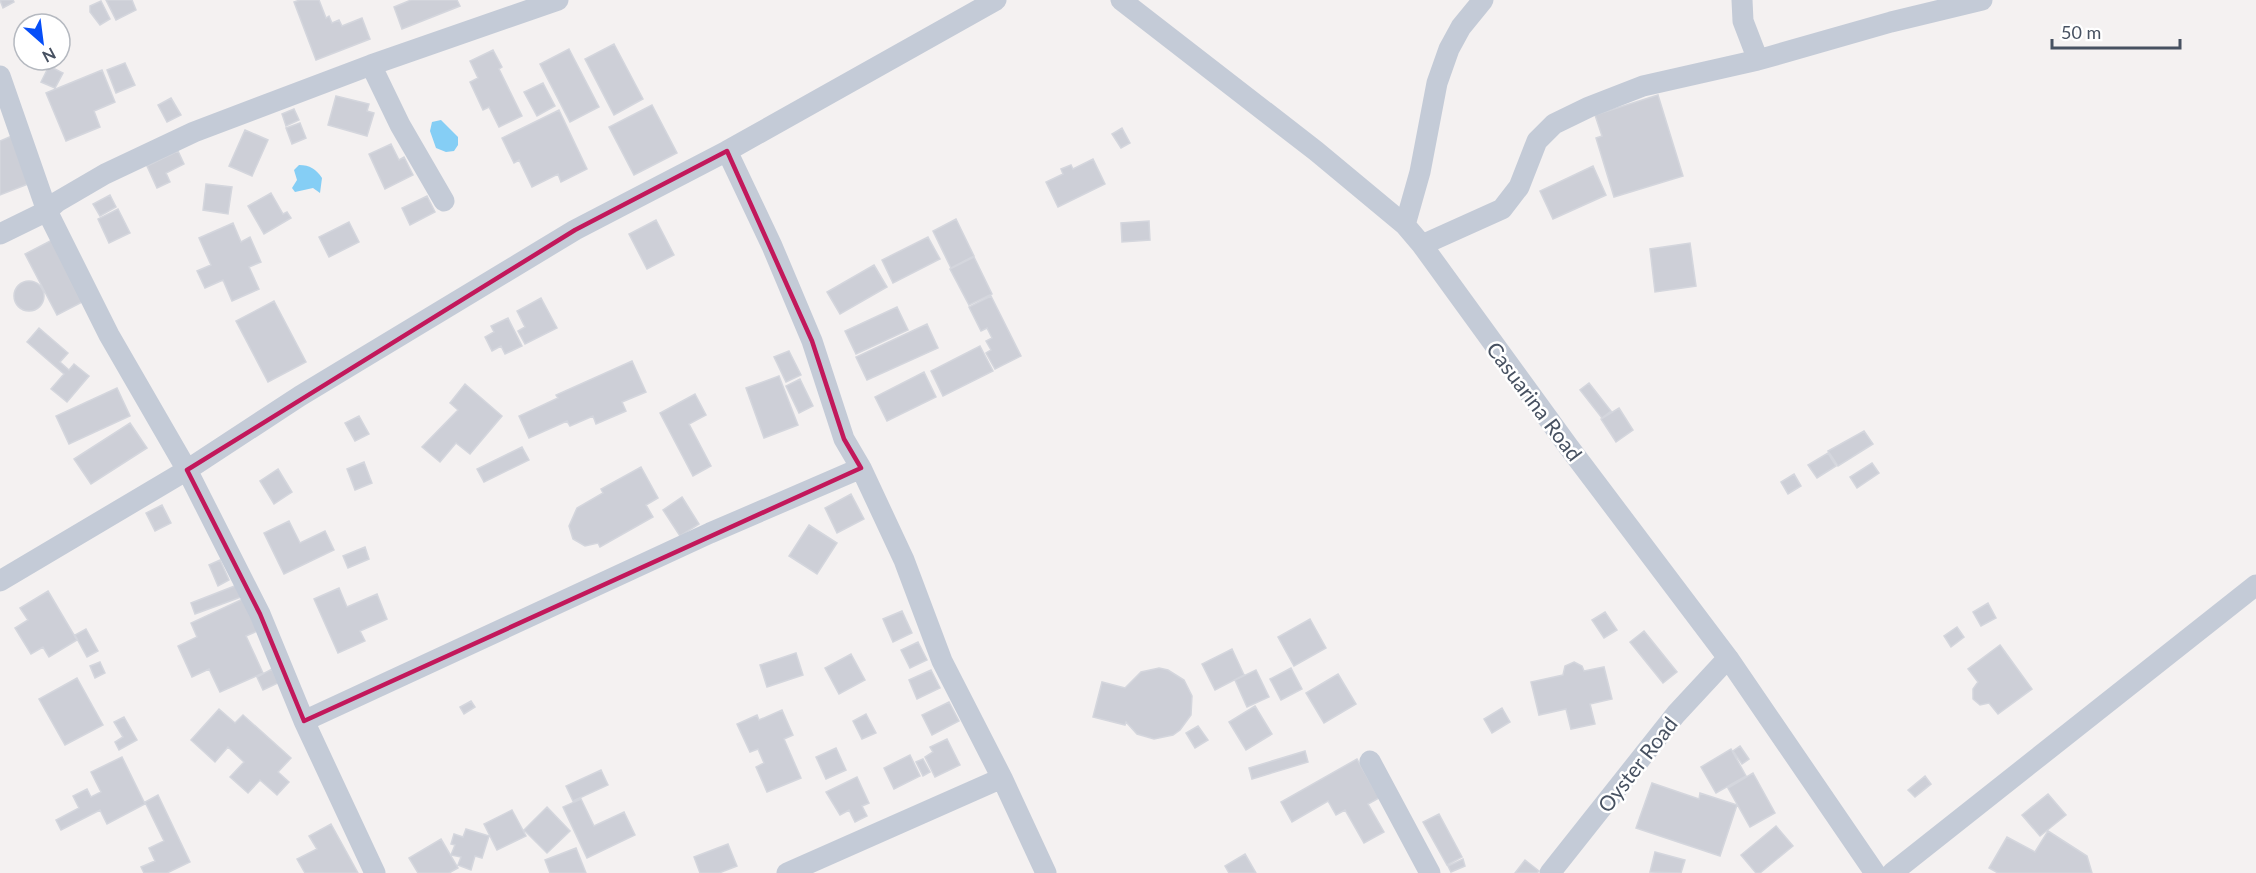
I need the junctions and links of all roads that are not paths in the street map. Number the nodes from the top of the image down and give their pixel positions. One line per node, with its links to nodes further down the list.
1 (558, 0): 8 (street)
2 (996, 0): 10 (street)
3 (1121, 0): 13 (street, Casuarina Road)
4 (1483, 0): 13 (street)
5 (1742, 0): 7 (street)
6 (1982, 0): 7 (street)
7 (1758, 60): 15 (street)
8 (371, 65): 11 (street); 12 (street)
9 (0, 76): 12 (street)
10 (727, 151): 16 (street); 17 (street)
11 (444, 201)
12 (47, 211): 14 (street); 17 (street)
13 (1405, 225): 15 (street, Casuarina Road)
14 (0, 234)
15 (1422, 245): 20 (street, Casuarina Road)
16 (861, 468): 21 (street); 23 (street)
17 (187, 470): 18 (street); 21 (street)
18 (0, 581)
19 (2256, 585): 30 (street)
20 (1728, 658): 28 (street, Oyster Road); 29 (street, Casuarina Road)
21 (304, 721): 24 (street)
22 (1370, 761): 27 (street)
23 (1002, 778): 25 (street); 26 (street)
24 (375, 873)
25 (787, 873)
26 (1046, 873)
27 (1430, 873)
28 (1550, 873)
29 (1875, 873)
30 (1892, 873)

